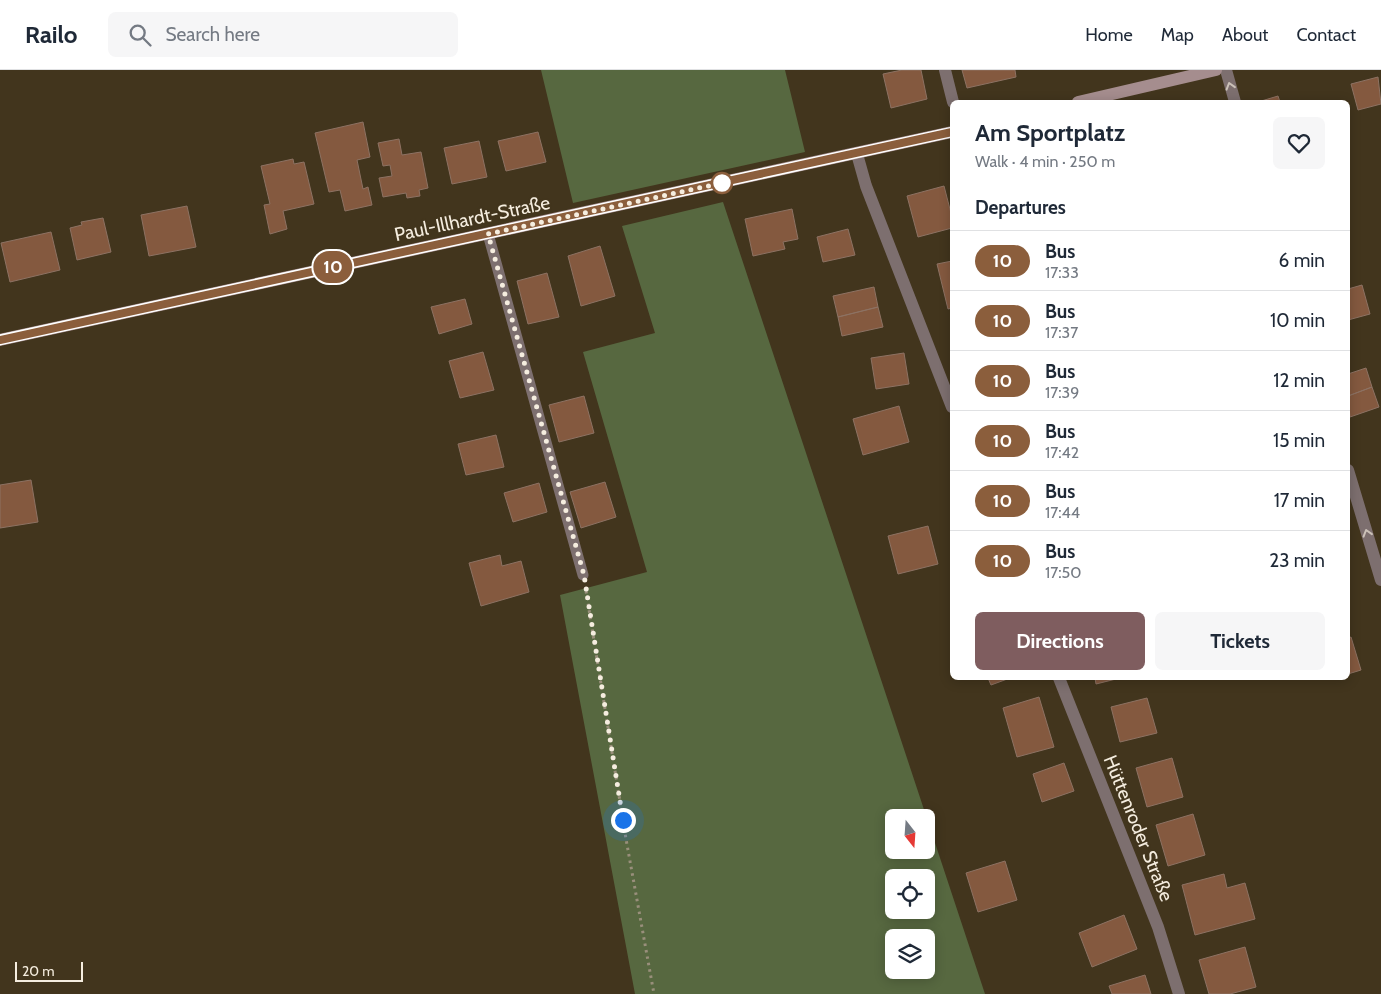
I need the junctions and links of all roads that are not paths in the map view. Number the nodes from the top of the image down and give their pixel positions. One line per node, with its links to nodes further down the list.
1 (945, 70): 4 (street)
2 (1216, 70): 5 (street)
3 (1226, 70): 6 (street, one-way to 3)
4 (952, 100)
5 (1087, 100)
6 (1235, 100)
7 (950, 132): 8 (street, Paul-Illhardt-Straße)
8 (857, 154): 9 (street, Paul-Illhardt-Straße); 11 (street)
9 (488, 234): 10 (street, Paul-Illhardt-Straße); 13 (lane)
10 (0, 340)
11 (950, 401)
12 (1350, 477): 14 (street, one-way to 12)
13 (584, 575)
14 (1381, 580)
15 (1060, 680): 16 (street, Hüttenroder Straße)
16 (1179, 994)

